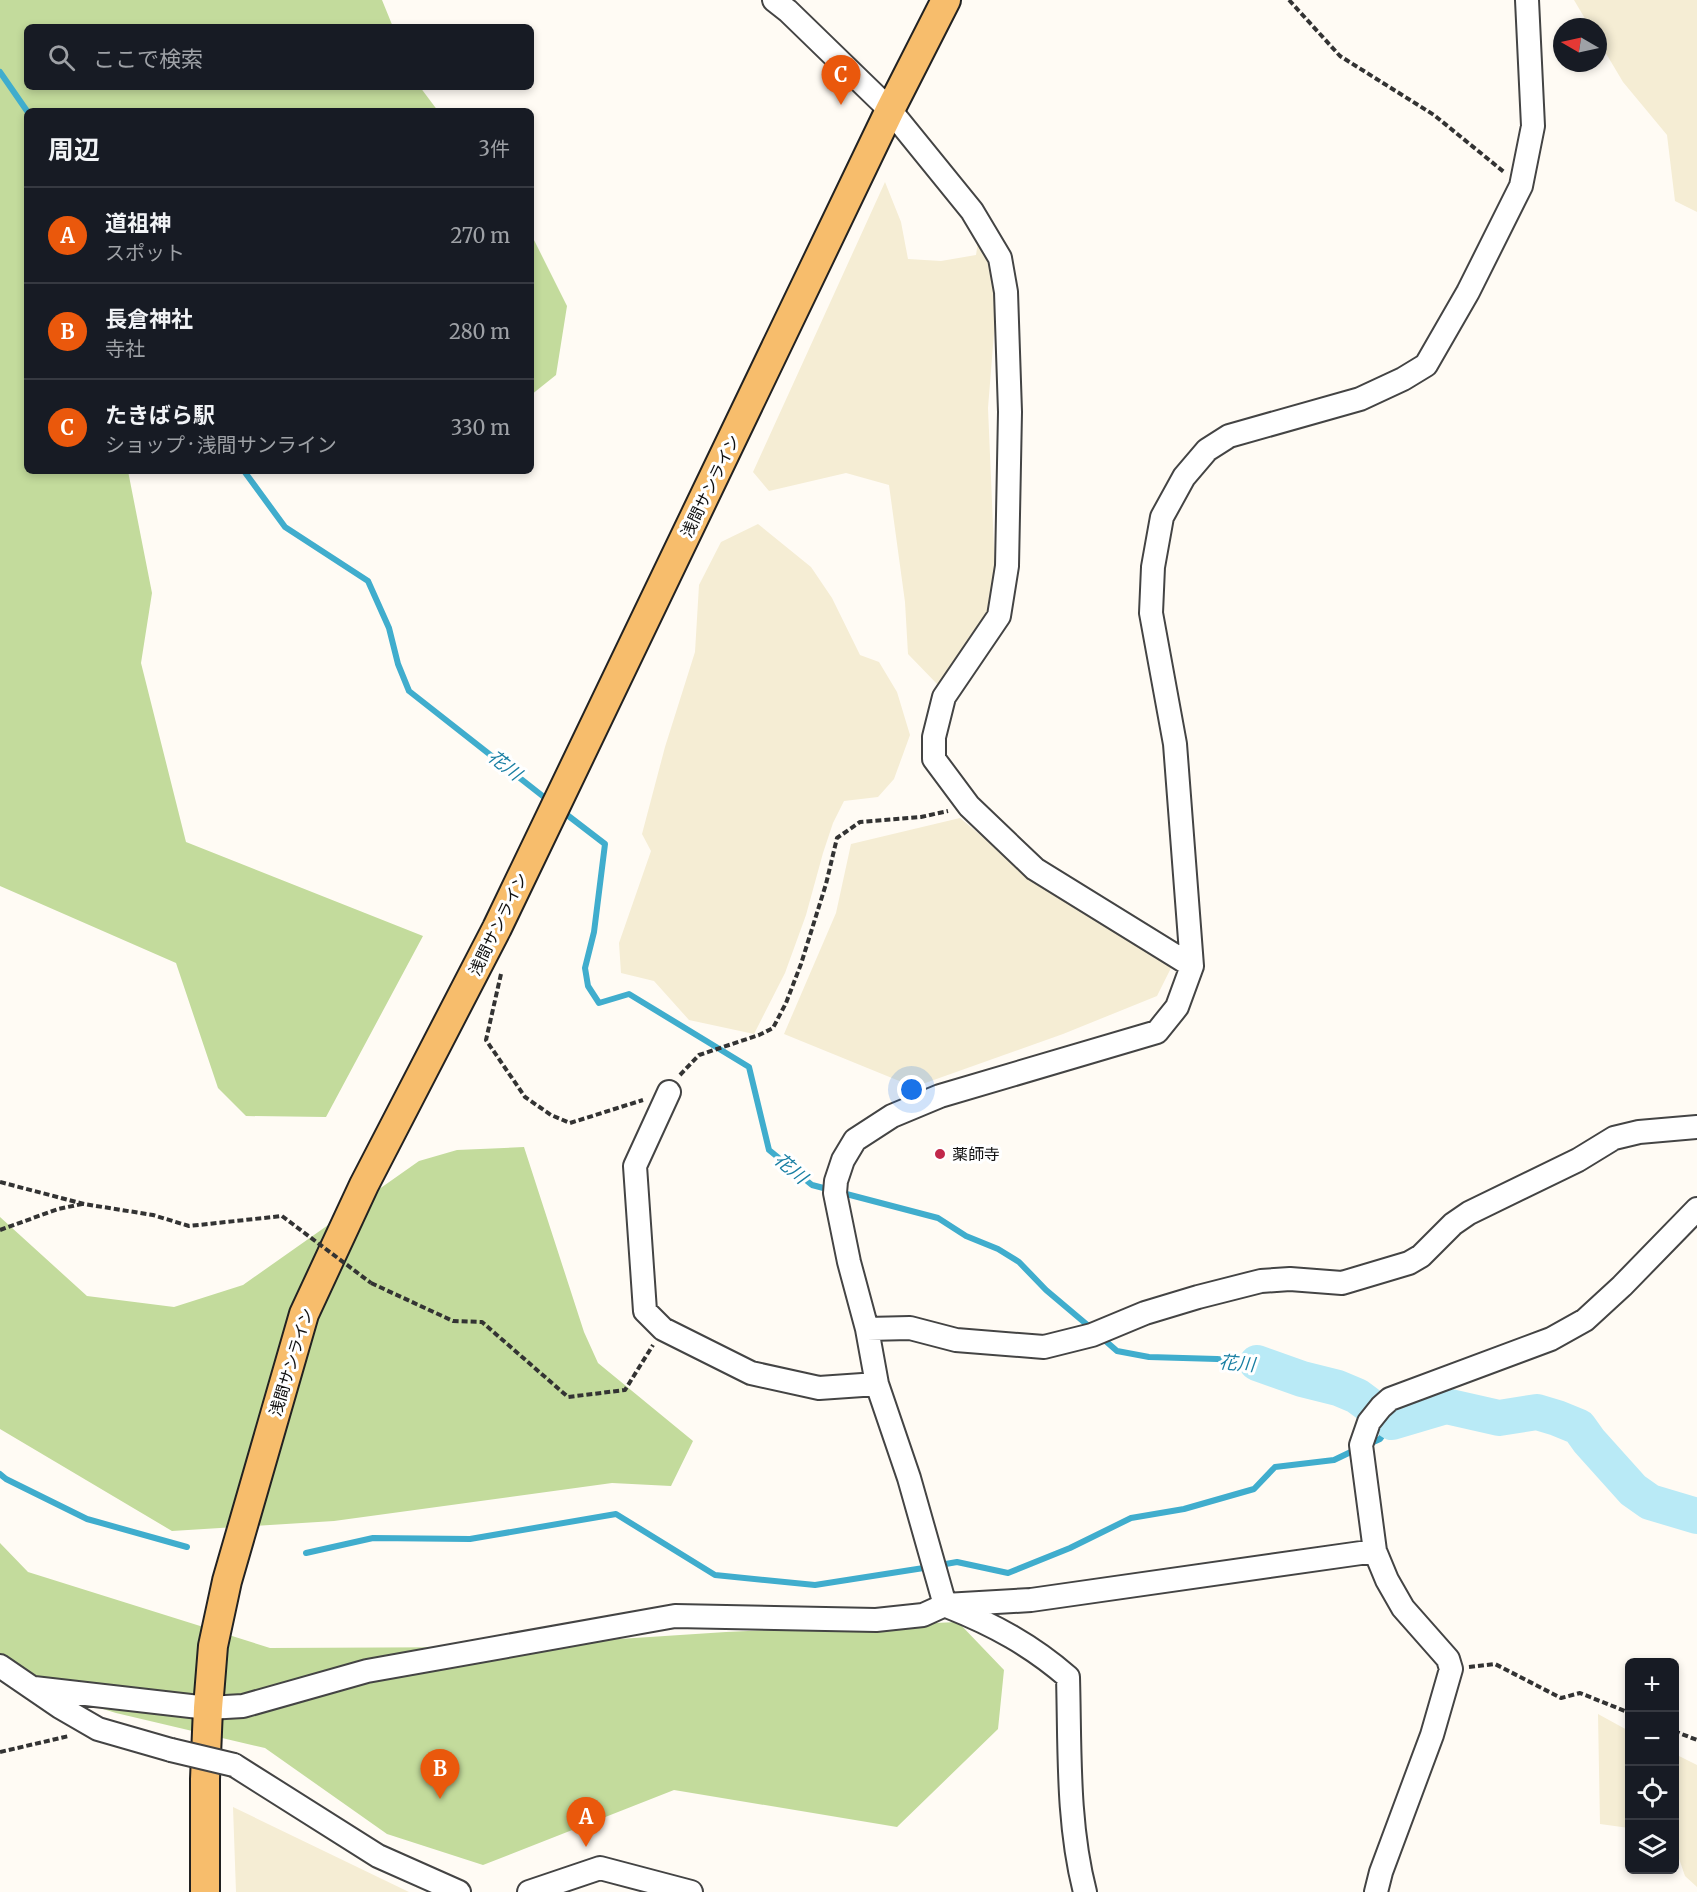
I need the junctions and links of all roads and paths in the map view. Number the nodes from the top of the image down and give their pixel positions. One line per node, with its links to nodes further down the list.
1 (774, 0): 5 (street)
2 (946, 0): 5 (main road, 浅間サンライン)
3 (1289, 0): 6 (path)
4 (1527, 0): 6 (street)
5 (890, 110): 7 (street); 24 (main road, 浅間サンライン)
6 (1521, 186): 8 (street)
7 (969, 806): 8 (street); 10 (path)
8 (1192, 966): 17 (street)
9 (502, 970): 10 (path)
10 (669, 1092): 16 (street)
11 (1697, 1126): 17 (street)
12 (0, 1182): 13 (path)
13 (84, 1204): 15 (path); 16 (path, bridge)
14 (1697, 1209): 19 (street)
15 (0, 1230)
16 (663, 1329): 18 (street)
17 (867, 1329): 18 (street)
18 (877, 1383): 20 (street)
19 (1374, 1551): 20 (street); 22 (street)
20 (945, 1605): 24 (street); 34 (street)
21 (0, 1666): 23 (street)
22 (1451, 1669): 25 (path); 35 (street)
23 (34, 1688): 24 (street); 26 (street)
24 (208, 1708): 30 (main road, 浅間サンライン)
25 (1627, 1712)
26 (98, 1729): 29 (path); 31 (street, bridge)
27 (1679, 1733): 28 (path)
28 (1697, 1740)
29 (0, 1752)
30 (205, 1892)
31 (459, 1892)
32 (530, 1892): 33 (street)
33 (691, 1892)
34 (1085, 1892)
35 (1376, 1892)

